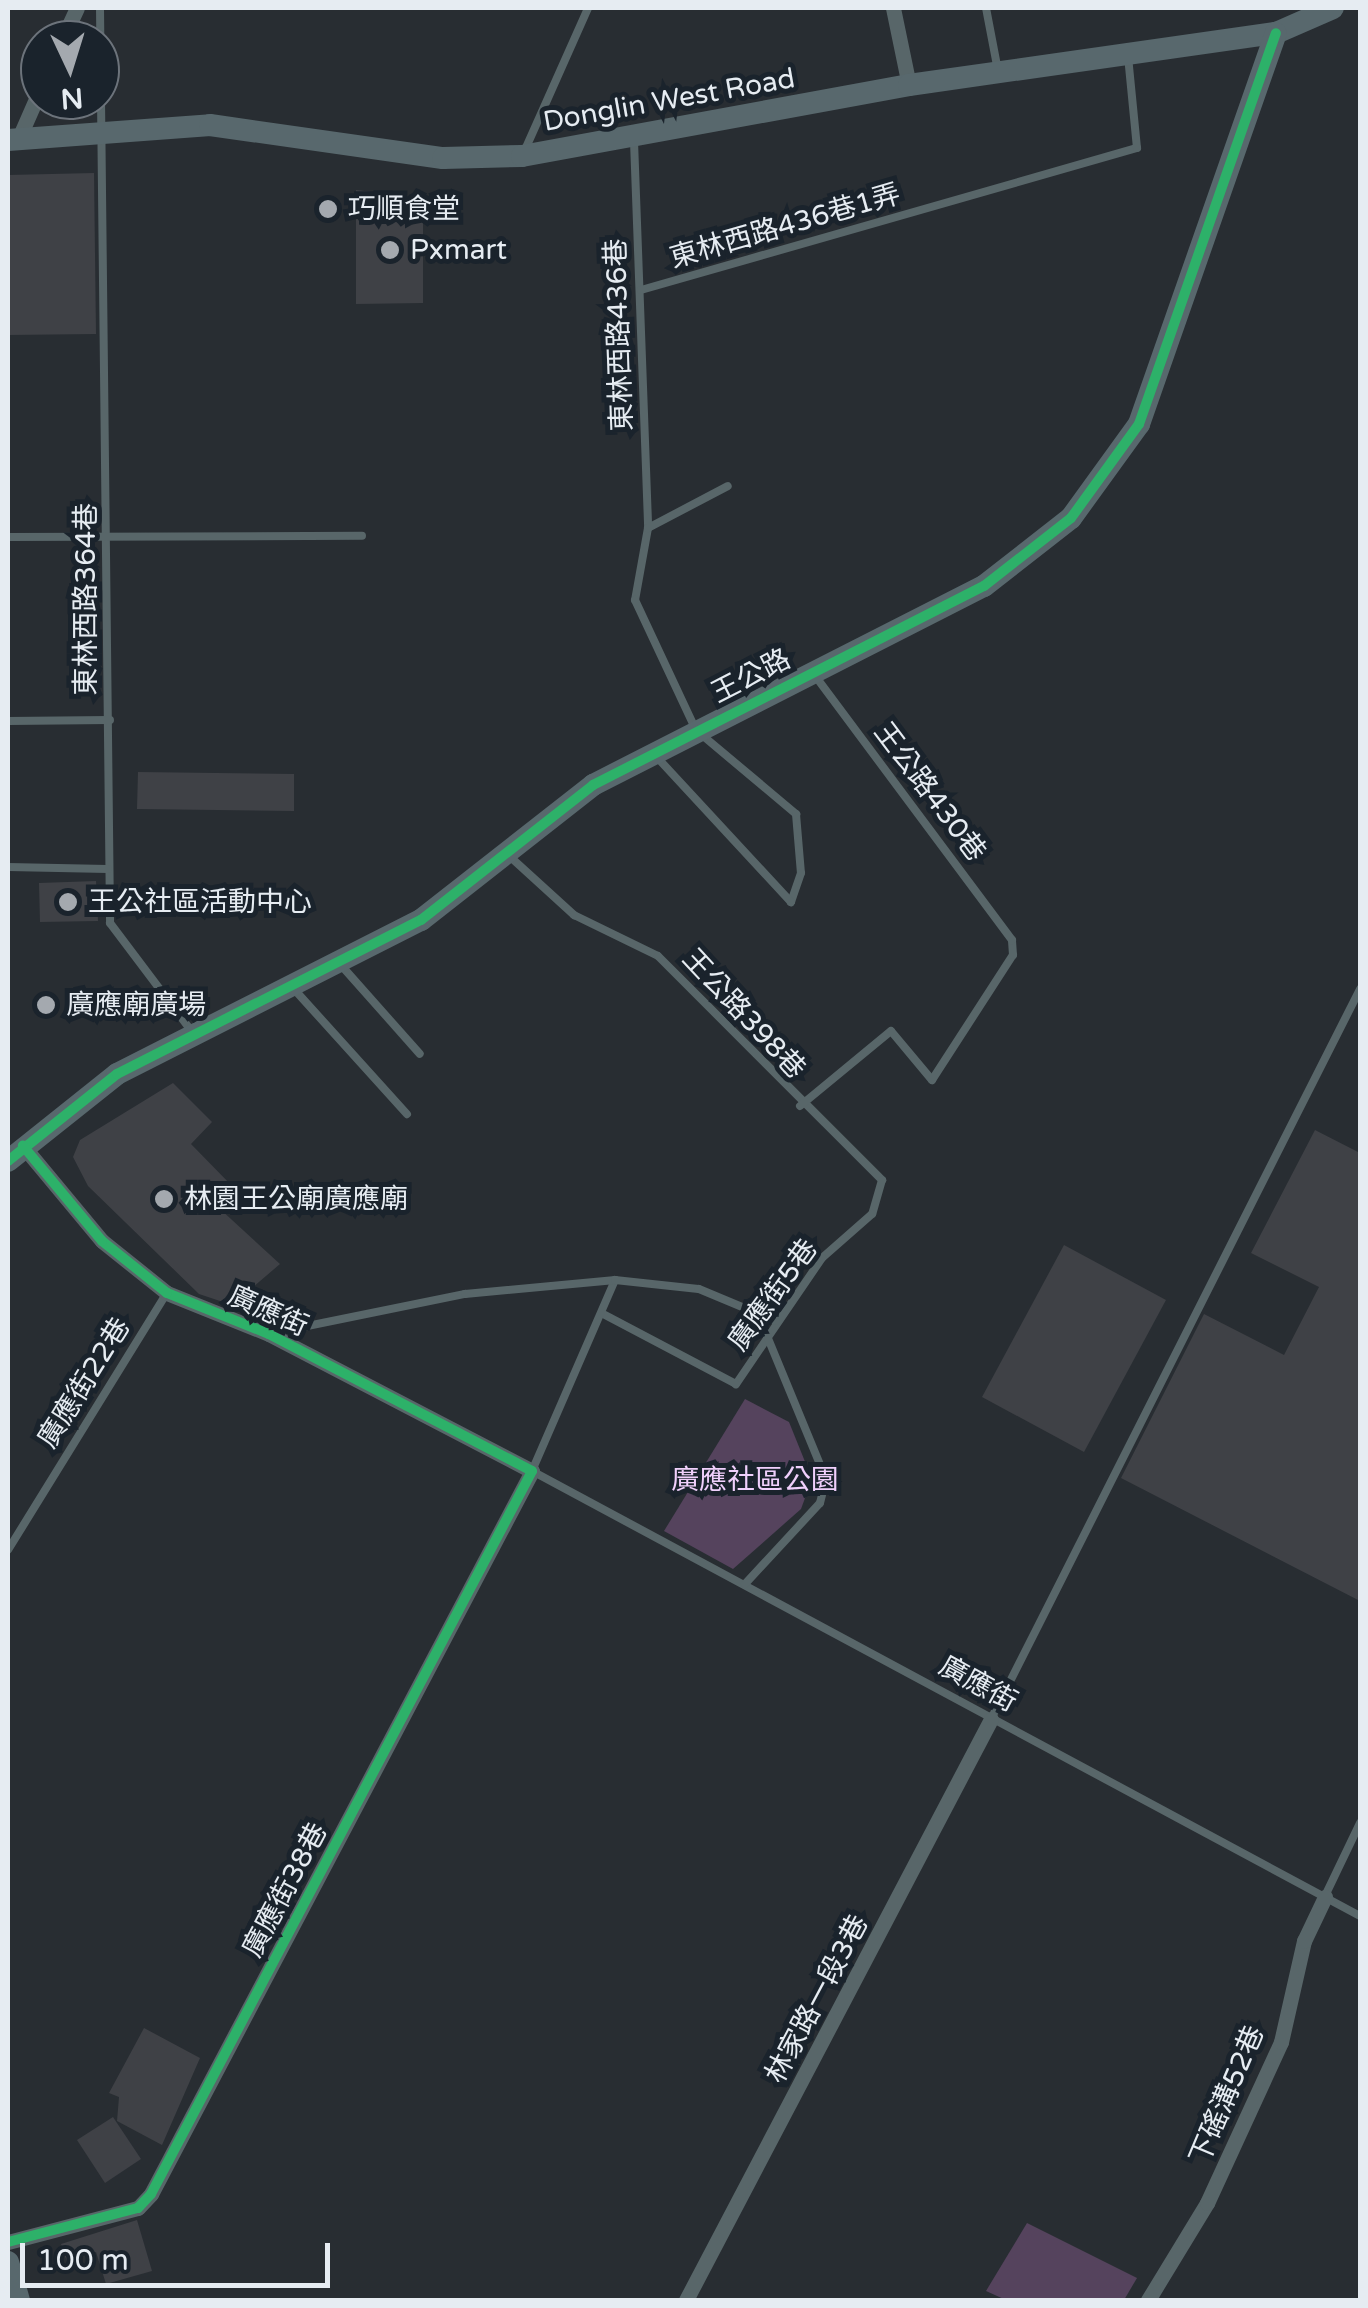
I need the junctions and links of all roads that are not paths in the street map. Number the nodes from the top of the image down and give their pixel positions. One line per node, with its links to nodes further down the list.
1 (100, 8): 10 (lane, 東林西路364巷)
2 (588, 8): 13 (lane)
3 (894, 8): 9 (street)
4 (986, 8): 8 (lane)
5 (1333, 8): 6 (street, Donglin West Road)
6 (1276, 33): 7 (street, Donglin West Road); 20 (street, 王公路)
7 (1127, 52): 8 (street, Donglin West Road); 14 (lane, 東林西路436巷1弄)
8 (998, 71): 9 (street, Donglin West Road)
9 (909, 85): 12 (street, Donglin West Road)
10 (107, 134): 11 (street, Donglin West Road); 13 (street, Donglin West Road); 17 (lane, 東林西路364巷)
11 (13, 140)
12 (634, 141): 13 (street, Donglin West Road); 14 (lane, 東林西路436巷)
13 (522, 156)
14 (640, 290): 16 (lane, 東林西路436巷)
15 (728, 486): 16 (lane)
16 (648, 528): 23 (lane, 東林西路436巷)
17 (108, 535): 18 (lane); 19 (lane); 21 (lane, 東林西路364巷)
18 (362, 536)
19 (8, 537)
20 (812, 671): 23 (street, 王公路); 33 (lane, 王公路430巷)
21 (110, 720): 22 (lane); 27 (lane, 東林西路364巷)
22 (8, 721)
23 (696, 730): 24 (street, 王公路); 24 (lane, 東林西路436巷)
24 (652, 752): 25 (street, 王公路)
25 (507, 854): 28 (street, 王公路); 33 (lane, 王公路398巷)
26 (8, 867): 27 (lane)
27 (108, 869): 31 (lane, 東林西路364巷)
28 (340, 964): 29 (street, 王公路); 32 (lane)
29 (290, 985): 31 (street, 王公路); 34 (lane)
30 (1360, 990): 45 (lane)
31 (195, 1036): 35 (street, 王公路)
32 (420, 1054)
33 (800, 1106): 39 (lane, 廣應街5巷)
34 (407, 1114)
35 (15, 1153): 37 (street, 廣應街)
36 (615, 1280): 38 (lane); 39 (lane); 40 (lane)
37 (167, 1292): 40 (street, 廣應街); 43 (lane, 廣應街22巷)
38 (605, 1315): 41 (lane, 廣應街5巷); 42 (lane)
39 (776, 1322): 41 (lane, 廣應街5巷)
40 (269, 1334): 42 (street, 廣應街)
41 (767, 1336): 44 (lane)
42 (532, 1471): 44 (lane, 廣應街); 49 (street, 廣應街38巷)
43 (8, 1550)
44 (745, 1584): 45 (lane, 廣應街)
45 (991, 1719): 47 (lane, 廣應街); 52 (street, 林家路一段3巷)
46 (1360, 1823): 47 (lane)
47 (1324, 1897): 48 (lane, 廣應街); 53 (street, 下磘溝52巷)
48 (1360, 1916)
49 (8, 2242)
50 (8, 2262): 51 (street)
51 (19, 2300)
52 (686, 2300)
53 (1148, 2300)

